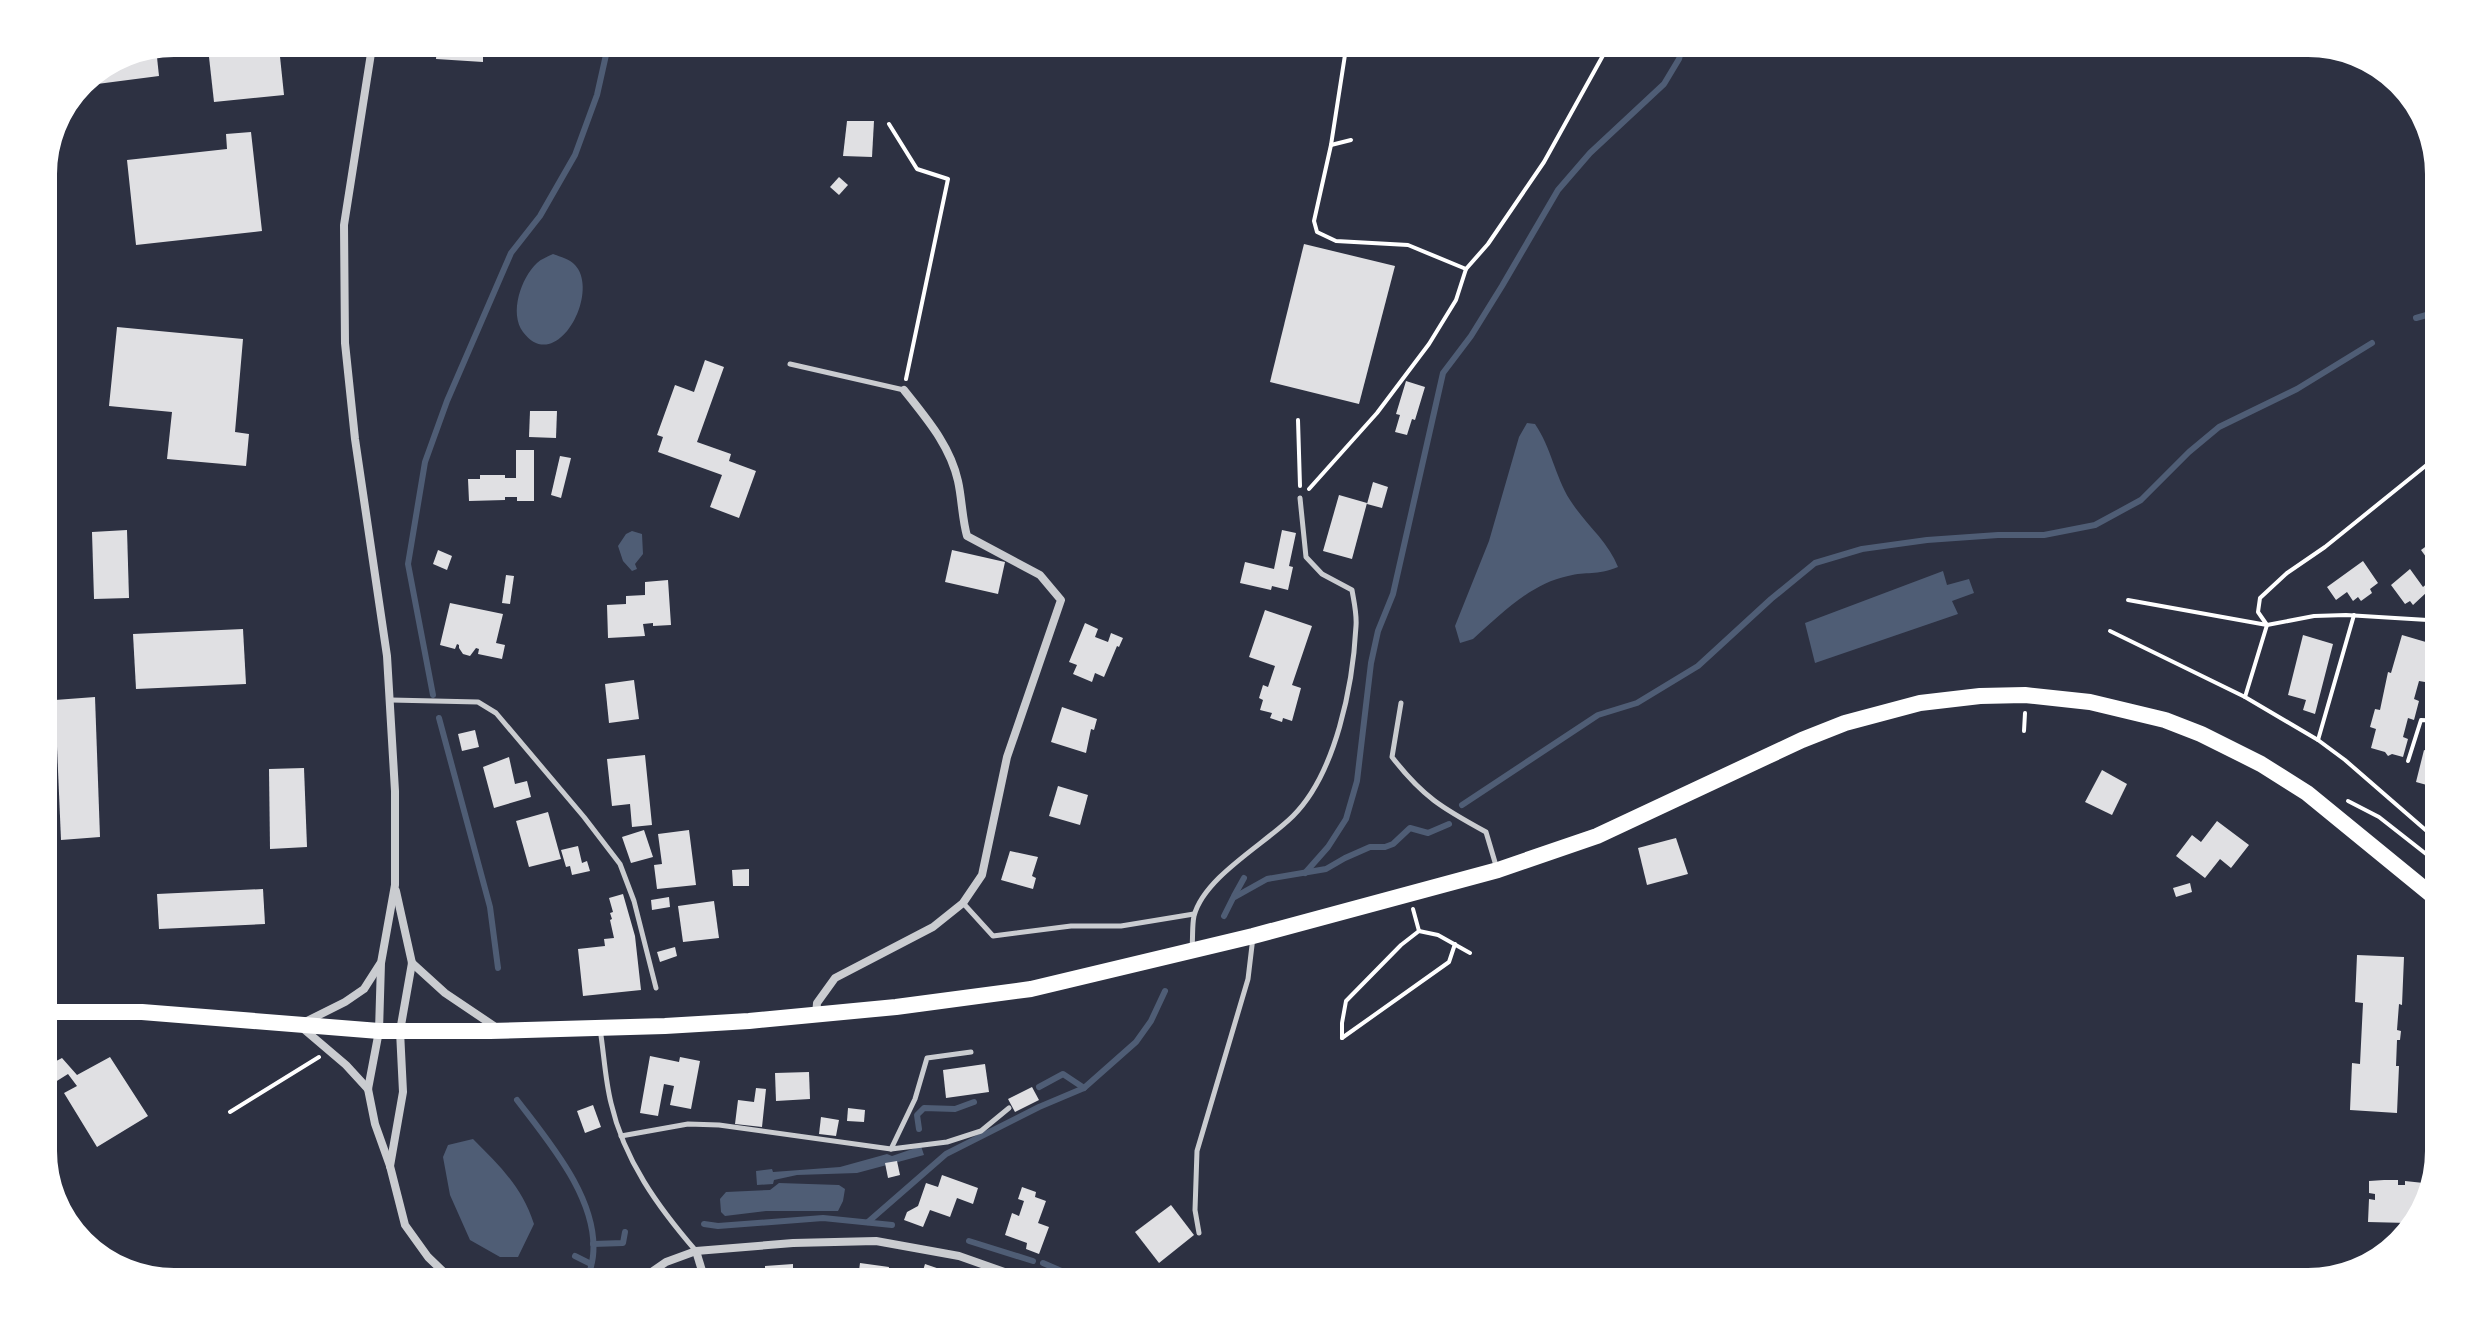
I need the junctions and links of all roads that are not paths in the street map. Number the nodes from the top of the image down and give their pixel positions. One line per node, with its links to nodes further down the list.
1 (371, 52): 5 (street)
2 (790, 364): 3 (lane)
3 (904, 390): 10 (street)
4 (1300, 498): 11 (lane)
5 (391, 700): 8 (street); 16 (lane)
6 (1401, 703): 7 (lane)
7 (1498, 870): 9 (main road); 12 (main road)
8 (395, 885): 14 (street); 15 (street)
9 (2430, 893)
10 (963, 903): 11 (lane); 18 (street)
11 (1194, 914): 13 (lane)
12 (1253, 936): 13 (main road); 30 (lane)
13 (1192, 952): 18 (main road)
14 (381, 963): 19 (street); 22 (street)
15 (412, 963): 21 (street); 23 (street)
16 (656, 988)
17 (52, 1012): 19 (main road)
18 (816, 1016): 20 (main road)
19 (299, 1025): 22 (main road); 25 (street)
20 (600, 1028): 21 (main road); 27 (lane)
21 (501, 1030): 23 (main road)
22 (379, 1031): 23 (main road); 25 (street)
23 (400, 1031): 29 (street)
24 (971, 1052): 28 (lane)
25 (368, 1089): 29 (street)
26 (1009, 1108): 28 (lane)
27 (621, 1136): 28 (lane); 31 (lane)
28 (891, 1149)
29 (390, 1166): 32 (street)
30 (1199, 1233)
31 (696, 1251): 33 (street); 34 (street); 35 (street)
32 (445, 1273)
33 (650, 1273)
34 (703, 1273)
35 (1007, 1273)

